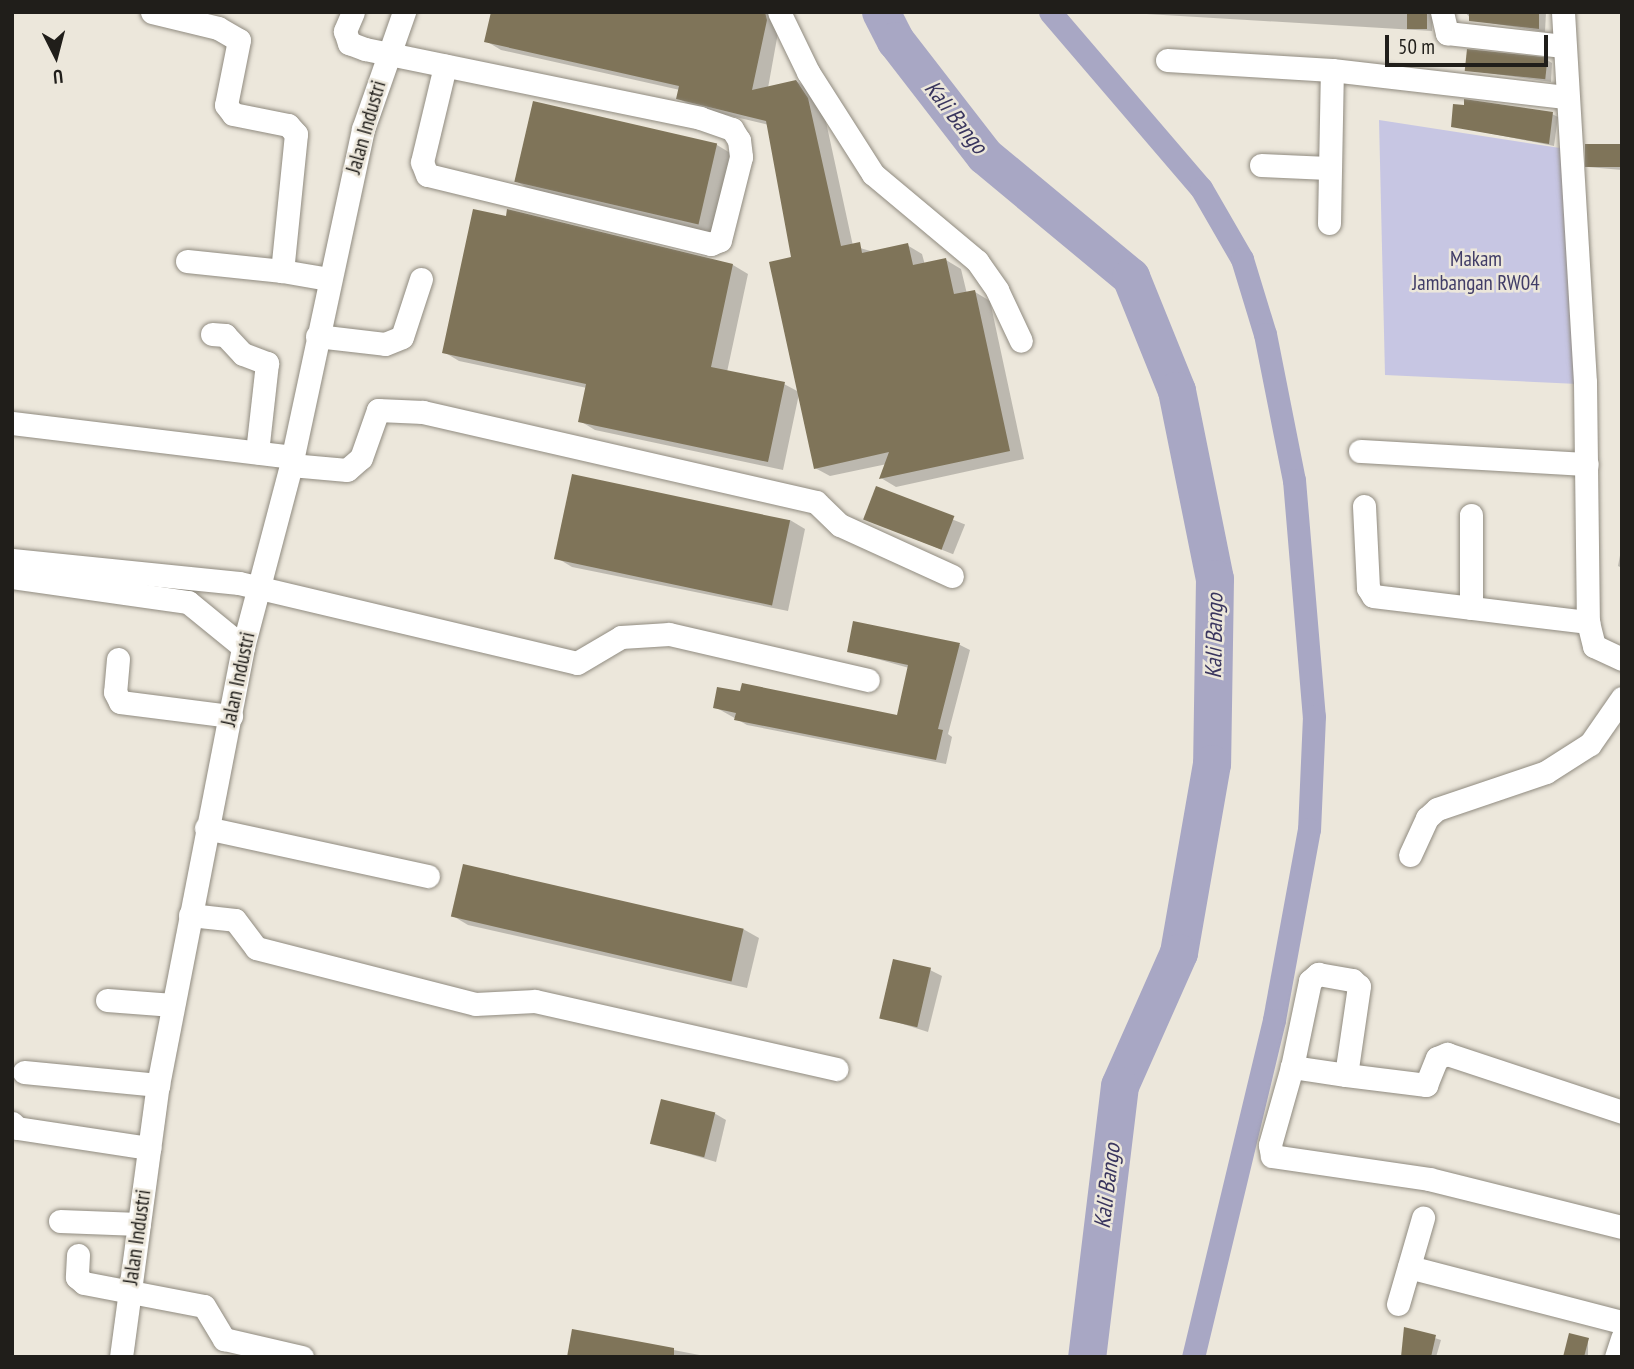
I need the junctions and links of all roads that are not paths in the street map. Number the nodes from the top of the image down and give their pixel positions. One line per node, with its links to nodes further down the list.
1 (152, 12): 17 (street)
2 (353, 12): 8 (street)
3 (404, 12): 8 (street, Jalan Industri)
4 (779, 12): 22 (street)
5 (1442, 12): 7 (street)
6 (1563, 12): 7 (street)
7 (1563, 46): 12 (street)
8 (387, 55): 10 (street); 18 (street, Jalan Industri)
9 (1167, 60): 11 (street)
10 (445, 66): 10 (street)
11 (1332, 70): 12 (street); 14 (street)
12 (1567, 97): 27 (street)
13 (1261, 165): 14 (street)
14 (1328, 168): 15 (street)
15 (1329, 223)
16 (187, 261): 17 (street)
17 (282, 271): 18 (street)
18 (329, 279): 21 (street, Jalan Industri)
19 (421, 279): 21 (street)
20 (212, 334): 25 (street)
21 (317, 336): 26 (street, Jalan Industri)
22 (1021, 341)
23 (12, 423): 25 (street)
24 (1360, 451): 27 (street)
25 (257, 452): 26 (street)
26 (292, 461): 31 (street); 33 (street, Jalan Industri)
27 (1587, 464): 35 (street)
28 (1364, 506): 34 (street)
29 (1471, 515): 34 (street)
30 (12, 561): 33 (street)
31 (952, 576)
32 (12, 577): 36 (street)
33 (259, 587): 36 (street, Jalan Industri); 39 (street)
34 (1471, 608): 35 (street)
35 (1588, 622): 38 (street)
36 (243, 647): 41 (street, Jalan Industri)
37 (118, 659): 41 (street)
38 (1622, 659)
39 (868, 680)
40 (1622, 698): 43 (street)
41 (230, 716): 42 (street, Jalan Industri)
42 (206, 828): 44 (street); 45 (street, Jalan Industri)
43 (1410, 855)
44 (428, 876)
45 (190, 915): 47 (street, Jalan Industri); 49 (street)
46 (107, 1000): 47 (street)
47 (173, 1005): 52 (street, Jalan Industri)
48 (1292, 1067): 51 (street); 51 (street); 59 (street)
49 (836, 1069)
50 (24, 1072): 52 (street)
51 (1346, 1075): 53 (street)
52 (158, 1085): 55 (street, Jalan Industri)
53 (1622, 1112)
54 (12, 1123): 55 (street)
55 (149, 1148): 58 (street, Jalan Industri)
56 (1423, 1218): 61 (street)
57 (60, 1221): 58 (street)
58 (139, 1224): 62 (street, Jalan Industri)
59 (1622, 1227)
60 (78, 1255): 62 (street)
61 (1409, 1267): 63 (street); 64 (street)
62 (130, 1289): 66 (street, Jalan Industri); 67 (street)
63 (1398, 1304)
64 (1622, 1322)
65 (1622, 1338): 68 (street)
66 (121, 1357)
67 (302, 1357)
68 (1616, 1357)

